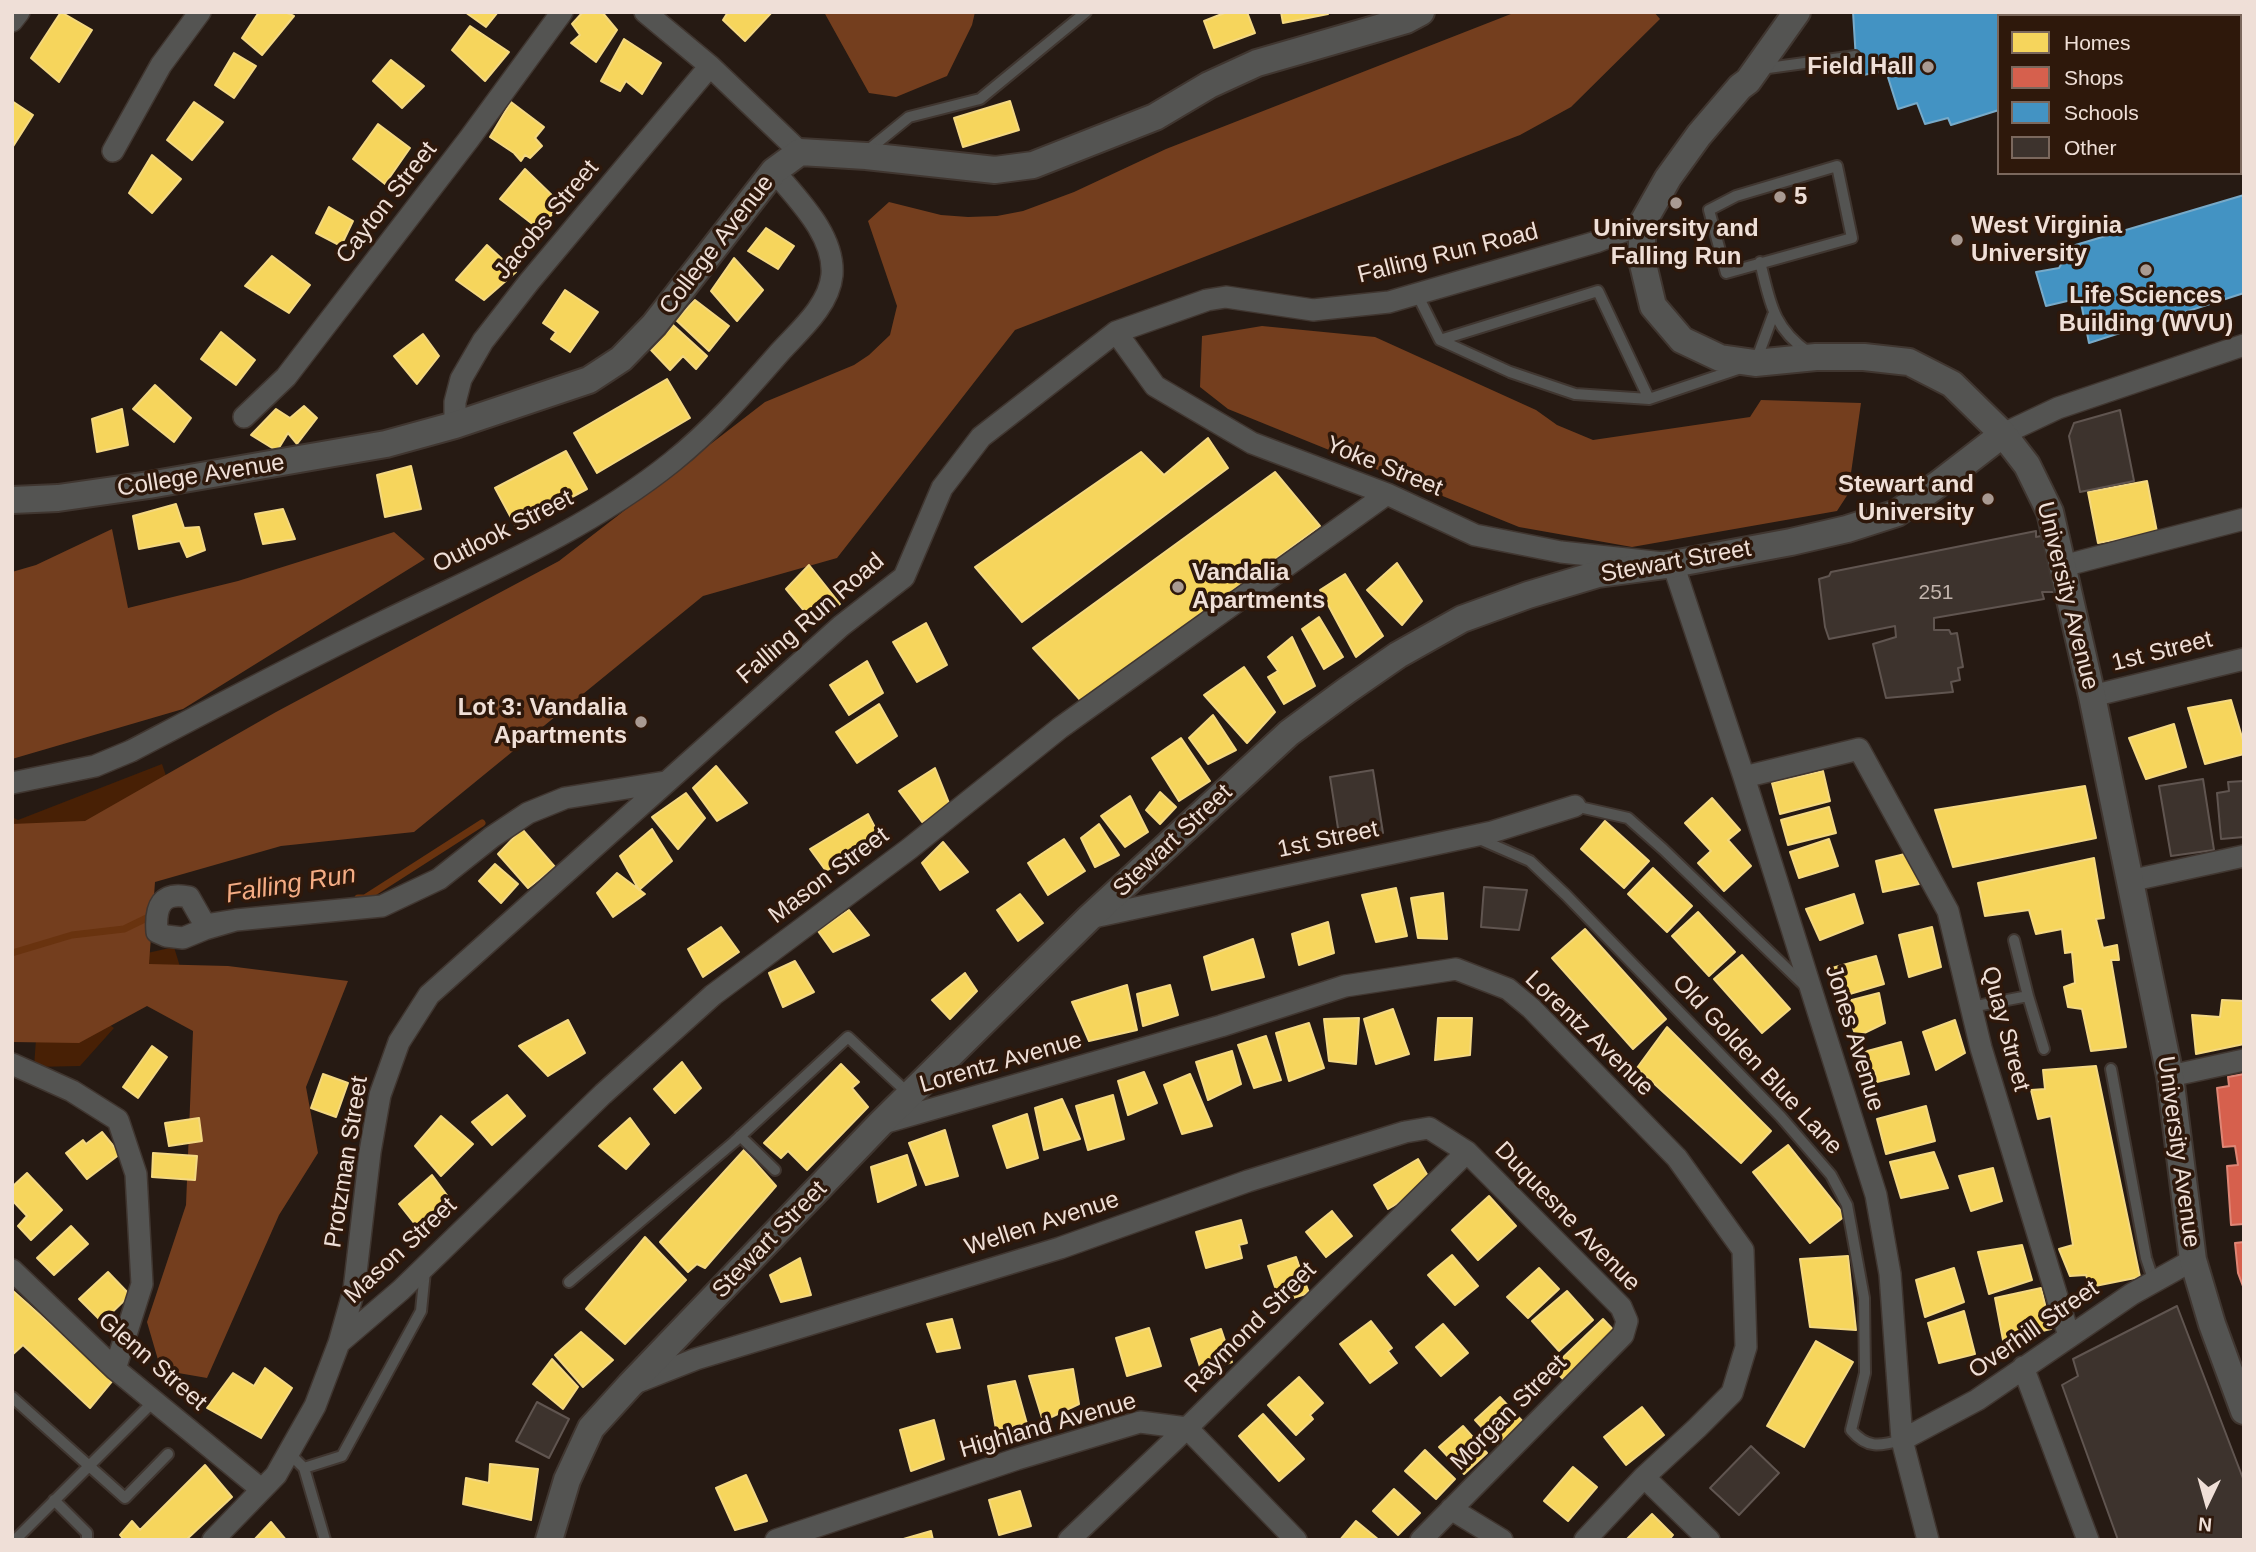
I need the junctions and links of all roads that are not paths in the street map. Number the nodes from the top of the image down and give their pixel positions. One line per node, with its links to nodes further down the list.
1 (19, 12): 8 (street)
2 (200, 12): 12 (street)
3 (562, 12): 26 (street, Cayton Street)
4 (645, 12): 10 (street)
5 (1086, 12): 14 (lane)
6 (1421, 12): 14 (street)
7 (1797, 12): 11 (street, University Avenue)
8 (12, 21)
9 (1855, 56): 11 (lane)
10 (710, 66): 13 (street); 27 (street, Jacobs Street)
11 (1758, 69): 16 (street, University Avenue)
12 (113, 151)
13 (800, 152): 14 (street); 15 (street, College Avenue)
14 (863, 155)
15 (774, 170): 27 (street, College Avenue); 38 (street, Outlook Street)
16 (1642, 224): 18 (street, Falling Run Road); 24 (street, University Avenue)
17 (1760, 262): 17 (lane); 19 (lane)
18 (1417, 294): 20 (street, Falling Run Road); 21 (lane)
19 (1773, 315): 23 (lane); 24 (lane)
20 (1116, 332): 29 (street, Yoke Street); 37 (street, Falling Run Road)
21 (1440, 340): 25 (lane); 25 (lane)
22 (2244, 345): 28 (street)
23 (1816, 357): 24 (street, University Avenue); 28 (street, University Avenue)
24 (1755, 363): 25 (lane)
25 (1648, 399)
26 (244, 417)
27 (455, 425): 30 (street, College Avenue)
28 (2003, 434): 32 (street, Stewart Street); 33 (street, University Avenue)
29 (1387, 494): 32 (street, Yoke Street); 60 (street, Mason Street)
30 (12, 500)
31 (2244, 519): 33 (street)
32 (1673, 564): 36 (street, Jones Avenue); 43 (street, Stewart Street)
33 (2063, 566): 35 (street, University Avenue)
34 (2244, 659): 35 (street, 1st Street)
35 (2092, 696): 42 (street, University Avenue)
36 (1744, 777): 46 (street, Jones Avenue); 48 (street, Quay Street)
37 (665, 782): 44 (street); 66 (street, Protzman Street)
38 (12, 783)
39 (1575, 806): 40 (street, 1st Street); 46 (lane)
40 (1472, 836): 43 (street, 1st Street); 74 (lane, Old Golden Blue Lane)
41 (2244, 856): 42 (street)
42 (2129, 881): 53 (street, University Avenue)
43 (1089, 918): 54 (street, Stewart Street)
44 (236, 920)
45 (2014, 940): 47 (lane)
46 (1812, 993): 74 (street, Jones Avenue)
47 (2028, 996): 48 (lane); 49 (lane)
48 (1971, 1007): 65 (street, Quay Street)
49 (2044, 1049)
50 (2244, 1060): 53 (street)
51 (12, 1064): 68 (street)
52 (2110, 1069): 63 (lane)
53 (2170, 1076): 59 (street, University Avenue)
54 (910, 1095): 55 (street, Stewart Street); 56 (lane)
55 (880, 1124): 69 (street, Stewart Street); 79 (street, Lorentz Avenue)
56 (740, 1136): 58 (lane); 62 (lane)
57 (1467, 1152): 64 (street, Duquesne Avenue); 69 (street, Wellen Avenue); 73 (street, Raymond Street)
58 (775, 1170)
59 (2193, 1260): 63 (street, Overhill Street); 72 (street, University Avenue)
60 (425, 1266): 66 (street, Mason Street); 78 (lane)
61 (12, 1270): 68 (street, Glenn Street)
62 (569, 1282)
63 (2154, 1282): 65 (street, Overhill Street)
64 (1627, 1321): 82 (street, Morgan Street)
65 (2068, 1336): 67 (street, Overhill Street)
66 (339, 1343): 75 (street, Protzman Street)
67 (2023, 1367): 74 (street, Overhill Street); 96 (street)
68 (116, 1369): 71 (street, Glenn Street)
69 (630, 1385): 87 (street, Stewart Street)
70 (12, 1398): 77 (lane)
71 (154, 1401): 77 (lane); 80 (street, Glenn Street)
72 (2244, 1411)
73 (1187, 1428): 88 (street, Highland Avenue); 89 (street, Raymond Street); 90 (street)
74 (1902, 1440): 95 (street, Jones Avenue)
75 (288, 1452): 78 (lane); 80 (street, Protzman Street)
76 (168, 1454): 77 (lane)
77 (91, 1466): 81 (lane)
78 (304, 1468): 86 (lane)
79 (1644, 1477): 93 (street, Lorentz Avenue); 94 (street)
80 (261, 1489): 85 (street, Protzman Street)
81 (54, 1500): 83 (lane); 84 (lane)
82 (1451, 1509): 91 (street, Morgan Street); 92 (street)
83 (15, 1540)
84 (87, 1540)
85 (213, 1540)
86 (326, 1540)
87 (549, 1540)
88 (776, 1540)
89 (1069, 1540)
90 (1296, 1540)
91 (1422, 1540)
92 (1502, 1540)
93 (1585, 1540)
94 (1709, 1540)
95 (1928, 1540)
96 (2088, 1540)

